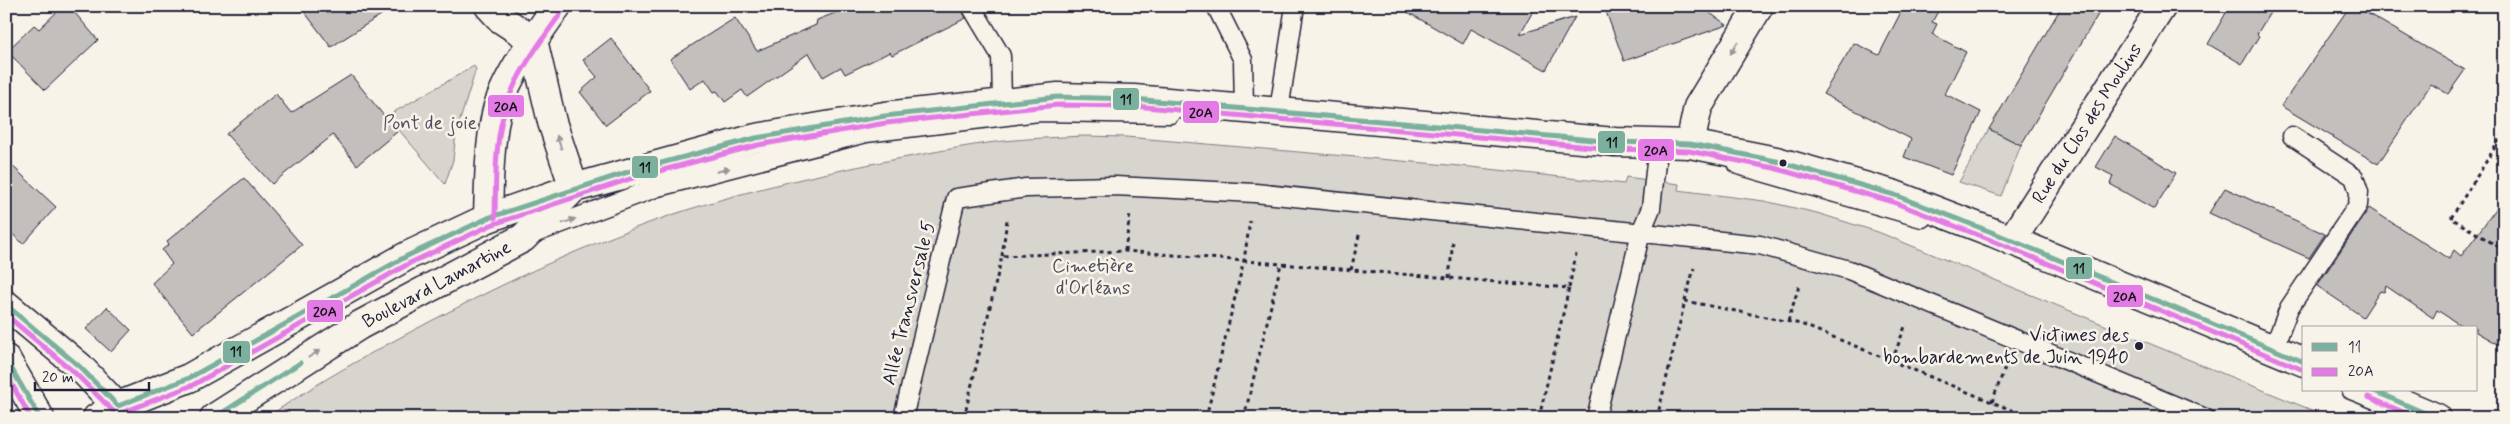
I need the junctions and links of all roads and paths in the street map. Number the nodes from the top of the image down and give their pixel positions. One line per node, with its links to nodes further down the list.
1 (489, 6): 8 (street)
2 (557, 6): 8 (street)
3 (971, 6): 9 (lane)
4 (1216, 6): 10 (lane)
5 (1294, 6): 11 (lane)
6 (1759, 6): 14 (street, one-way to 14)
7 (2162, 6): 26 (street, Rue du Clos des Moulins)
8 (534, 40): 17 (street, one-way to 8); 22 (street)
9 (1002, 102): 10 (street, Boulevard Lamartine); 17 (street, Boulevard Lamartine)
10 (1244, 107): 11 (street, Boulevard Lamartine)
11 (1280, 110): 14 (street, Boulevard Lamartine)
12 (2504, 133): 27 (path)
13 (2292, 136): 40 (lane)
14 (1690, 144): 26 (street, Boulevard Lamartine)
15 (1656, 163): 23 (lane)
16 (1134, 186): 18 (lane); 19 (lane); 28 (path)
17 (574, 188): 22 (street, Boulevard Lamartine); 24 (street, Boulevard Lamartine)
18 (1011, 191): 29 (path); 51 (lane, Allée Transversale 5)
19 (1255, 193): 20 (lane); 31 (path)
20 (1366, 204): 21 (lane); 33 (path)
21 (1457, 213): 23 (lane); 34 (path)
22 (488, 218): 48 (street, Boulevard Lamartine)
23 (1641, 232): 25 (lane); 56 (lane)
24 (523, 238): 44 (lane, one-way to 44); 50 (street, Boulevard Lamartine, one-way to 24)
25 (1702, 239): 30 (lane); 36 (path)
26 (2011, 241): 40 (street, Boulevard Lamartine)
27 (2504, 250)
28 (1125, 251): 29 (path); 31 (path)
29 (1002, 256): 52 (path)
30 (1808, 258): 35 (lane); 38 (path)
31 (1244, 260): 32 (path); 53 (path)
32 (1281, 264): 33 (path); 54 (path)
33 (1352, 270): 34 (path)
34 (1449, 278): 55 (path)
35 (1916, 298): 39 (lane); 42 (path)
36 (1685, 301): 38 (path); 57 (path)
37 (6, 305): 48 (street)
38 (1788, 321): 42 (path)
39 (2016, 339): 47 (path); 59 (lane)
40 (2273, 350): 43 (street, Boulevard Lamartine)
41 (6, 360): 49 (street)
42 (1892, 361): 47 (path)
43 (2302, 361)
44 (2302, 370)
45 (2356, 392): 60 (lane)
46 (2376, 392): 61 (street)
47 (1992, 402): 58 (path)
48 (115, 414)
49 (40, 418)
50 (214, 418)
51 (903, 418)
52 (964, 418)
53 (1206, 418)
54 (1244, 418)
55 (1539, 418)
56 (1596, 418)
57 (1657, 418)
58 (2030, 418)
59 (2205, 418)
60 (2418, 418)
61 (2437, 418)

